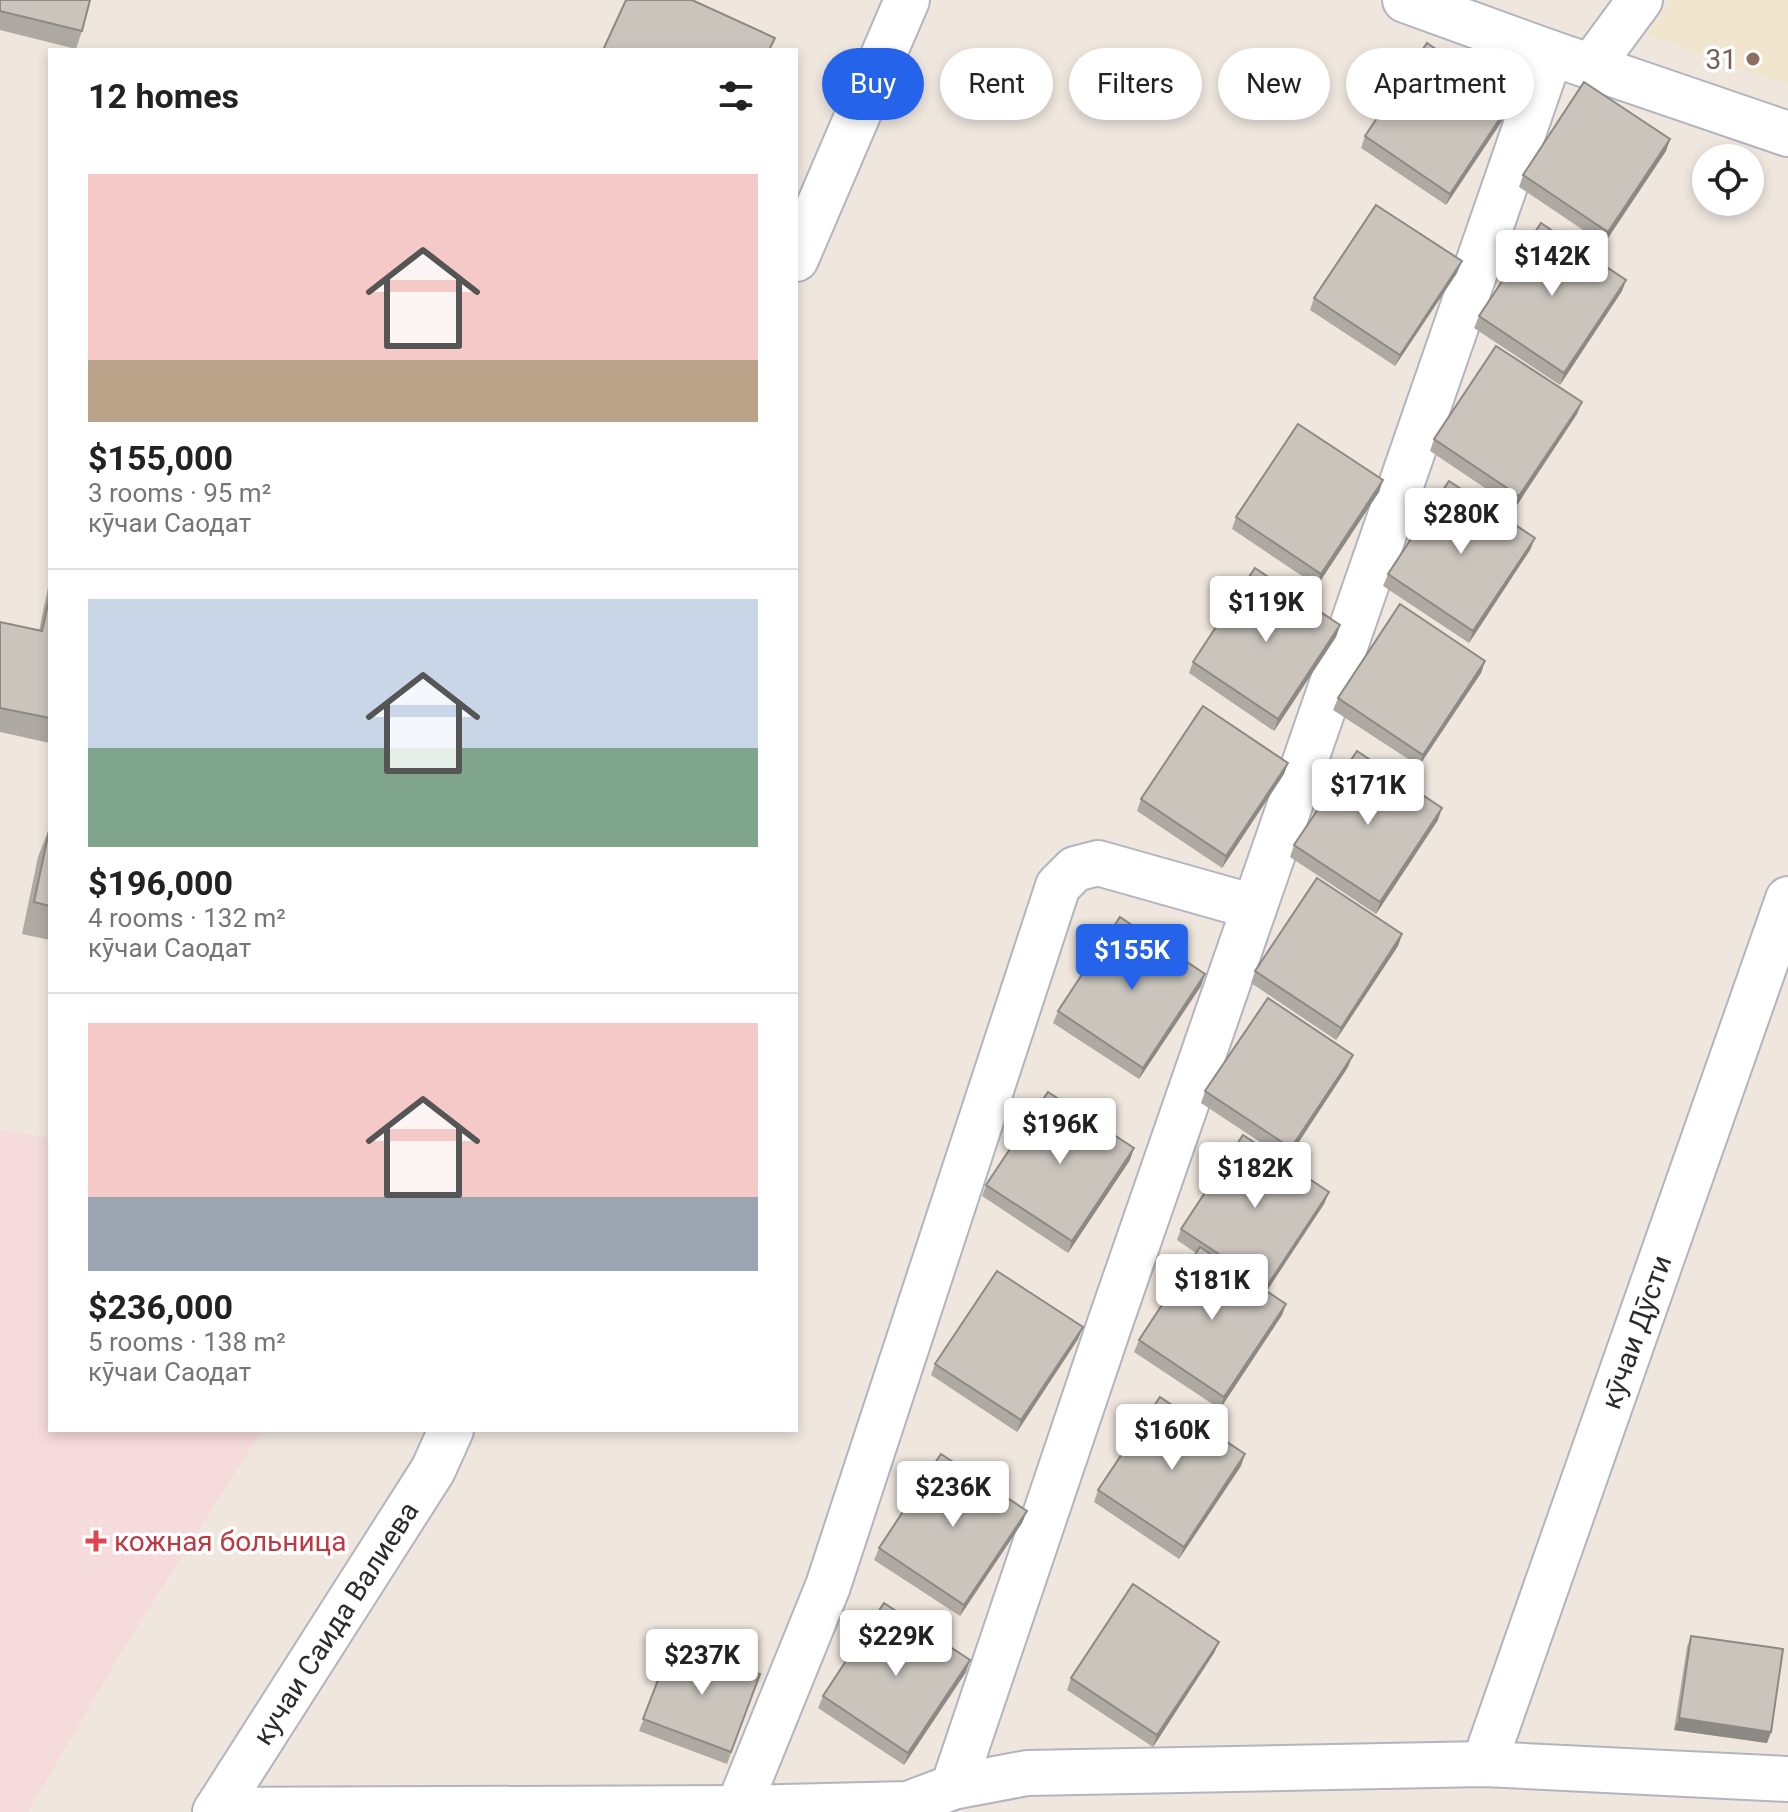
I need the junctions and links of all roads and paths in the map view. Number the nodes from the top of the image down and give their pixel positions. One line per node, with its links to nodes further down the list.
1 (907, 0): 6 (street)
2 (1405, 0): 4 (street)
3 (1640, 0): 4 (street)
4 (1571, 59): 5 (street); 8 (street)
5 (1788, 134)
6 (798, 254)
7 (1788, 899): 10 (street, кӯчаи Дӯсти)
8 (1254, 907): 12 (street); 13 (street)
9 (450, 1432): 14 (street, кучаи Саида Валиева)
10 (1484, 1764): 11 (street); 12 (street)
11 (1788, 1779)
12 (953, 1787): 13 (street)
13 (738, 1808): 14 (street)
14 (215, 1811)

